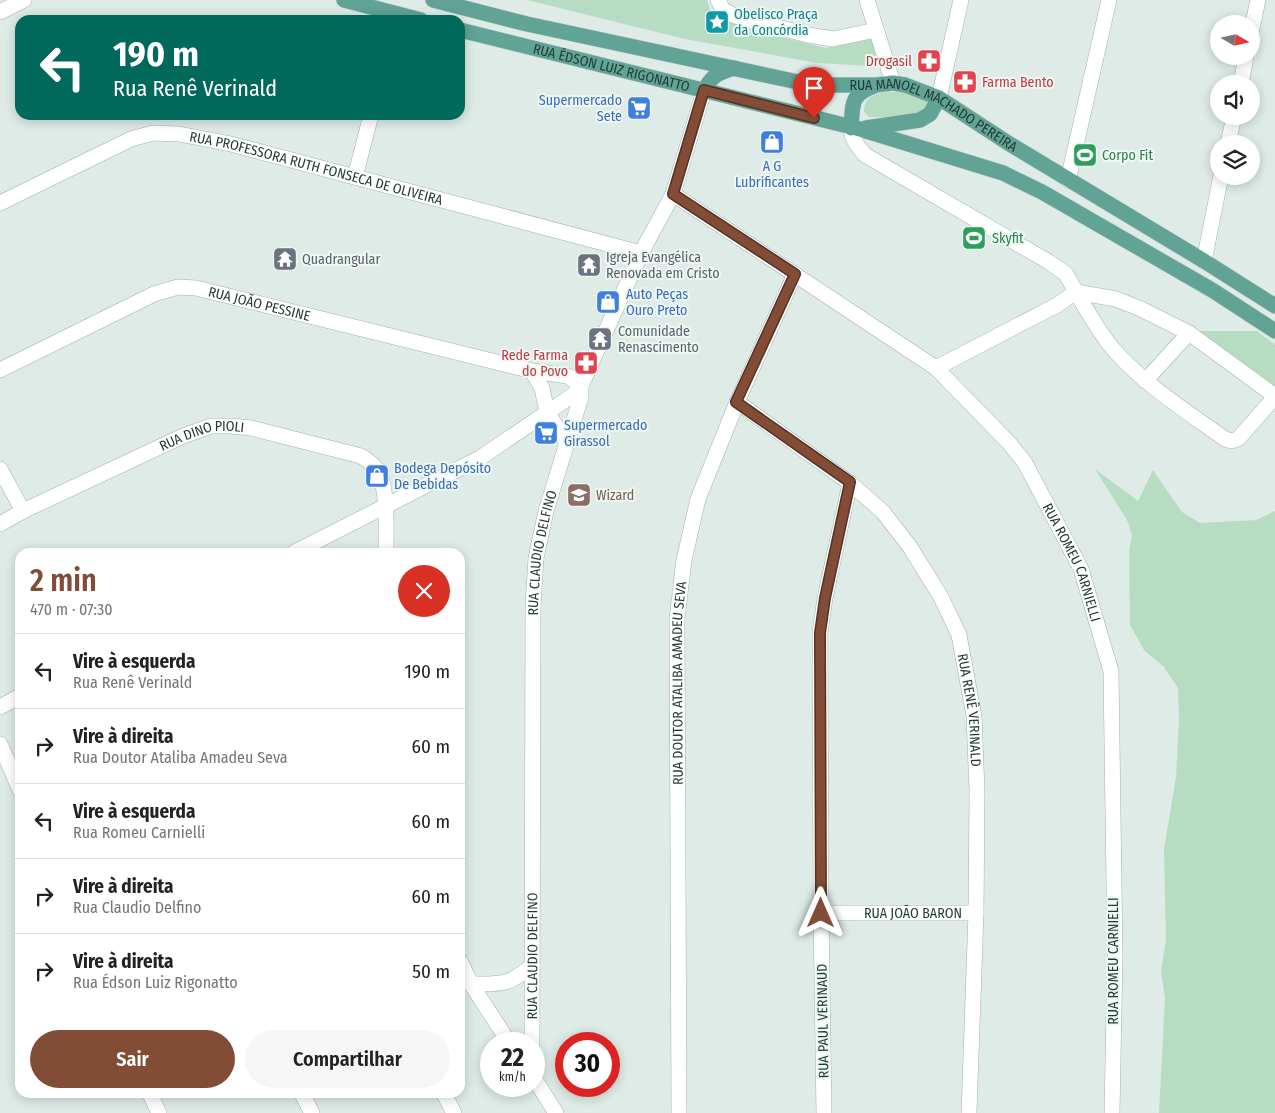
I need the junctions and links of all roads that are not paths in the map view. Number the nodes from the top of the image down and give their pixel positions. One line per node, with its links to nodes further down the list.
1 (24, 0): 9 (street)
2 (344, 0): 10 (main road)
3 (433, 0): 14 (main road, RUA MANOEL MACHADO PEREIRA)
4 (718, 0): 12 (street)
5 (867, 0): 12 (street)
6 (961, 0): 18 (street)
7 (1108, 0): 22 (street)
8 (1258, 0): 11 (street)
9 (0, 12)
10 (391, 15)
11 (1255, 15)
12 (876, 30): 15 (street)
13 (465, 31): 17 (main road, RUA ÉDSON LUIZ RIGONATTO)
14 (735, 67): 16 (main road, RUA MANOEL MACHADO PEREIRA); 17 (main road)
15 (893, 83): 16 (main road, RUA MANOEL MACHADO PEREIRA); 18 (main road, RUA MANOEL MACHADO PEREIRA)
16 (876, 85): 20 (main road)
17 (704, 90): 20 (main road, RUA ÉDSON LUIZ RIGONATTO); 24 (street, RUA CLAUDIO DELFINO)
18 (939, 98): 20 (main road); 22 (main road, RUA MANOEL MACHADO PEREIRA)
19 (370, 120): 21 (street)
20 (855, 128): 29 (street); 31 (main road, RUA MANOEL MACHADO PEREIRA)
21 (355, 177): 25 (street, RUA PROFESSORA RUTH FONSECA DE OLIVEIRA); 26 (street, RUA PROFESSORA RUTH FONSECA DE OLIVEIRA)
22 (1068, 180): 27 (main road, RUA MANOEL MACHADO PEREIRA)
23 (1220, 185): 27 (street)
24 (673, 194): 26 (street, RUA CLAUDIO DELFINO); 28 (street, RUA ROMEU CARNIELLI)
25 (0, 203)
26 (641, 253): 37 (street, RUA CLAUDIO DELFINO)
27 (1204, 261): 30 (main road, RUA MANOEL MACHADO PEREIRA)
28 (795, 274): 33 (street, RUA ROMEU CARNIELLI); 39 (street, RUA DOUTOR ATALIBA AMADEU SEVA)
29 (1076, 292): 32 (street); 33 (street); 36 (street)
30 (1275, 306)
31 (1275, 331)
32 (1189, 333): 36 (street); 38 (street)
33 (936, 368): 71 (street, RUA ROMEU CARNIELLI)
34 (0, 370): 35 (street, RUA JOÃO PESSINE)
35 (532, 371): 37 (street, RUA JOÃO PESSINE); 40 (street)
36 (1145, 381): 38 (street)
37 (580, 386): 40 (street); 41 (street, RUA CLAUDIO DELFINO)
38 (1275, 397)
39 (736, 402): 43 (street, RUA RENÊ VERINALD); 68 (street, RUA DOUTOR ATALIBA AMADEU SEVA)
40 (547, 412): 41 (street); 44 (street)
41 (568, 443): 55 (street, RUA CLAUDIO DELFINO)
42 (0, 470): 45 (street)
43 (850, 482): 53 (street, RUA PAUL VERINAUD); 54 (street, RUA RENÊ VERINALD)
44 (386, 505): 45 (street, RUA DINO PIOLI); 47 (street); 48 (street, RUA DINO PIOLI)
45 (23, 511): 46 (street, RUA DINO PIOLI)
46 (0, 524)
47 (303, 548)
48 (386, 548)
49 (15, 699): 50 (street)
50 (0, 707)
51 (0, 744): 52 (street)
52 (15, 778)
53 (821, 913): 54 (street, RUA JOÃO BARON); 69 (street, RUA PAUL VERINAUD)
54 (976, 913): 70 (street, RUA RENÊ VERINALD)
55 (532, 966): 57 (street); 59 (street, RUA CLAUDIO DELFINO)
56 (465, 971): 57 (street)
57 (471, 984): 58 (street)
58 (502, 1032)
59 (532, 1032)
60 (545, 1096): 67 (street)
61 (152, 1098): 64 (street)
62 (304, 1098): 65 (street)
63 (446, 1098): 66 (street)
64 (159, 1113)
65 (312, 1113)
66 (454, 1113)
67 (556, 1113)
68 (678, 1113)
69 (824, 1113)
70 (969, 1113)
71 (1112, 1113)

